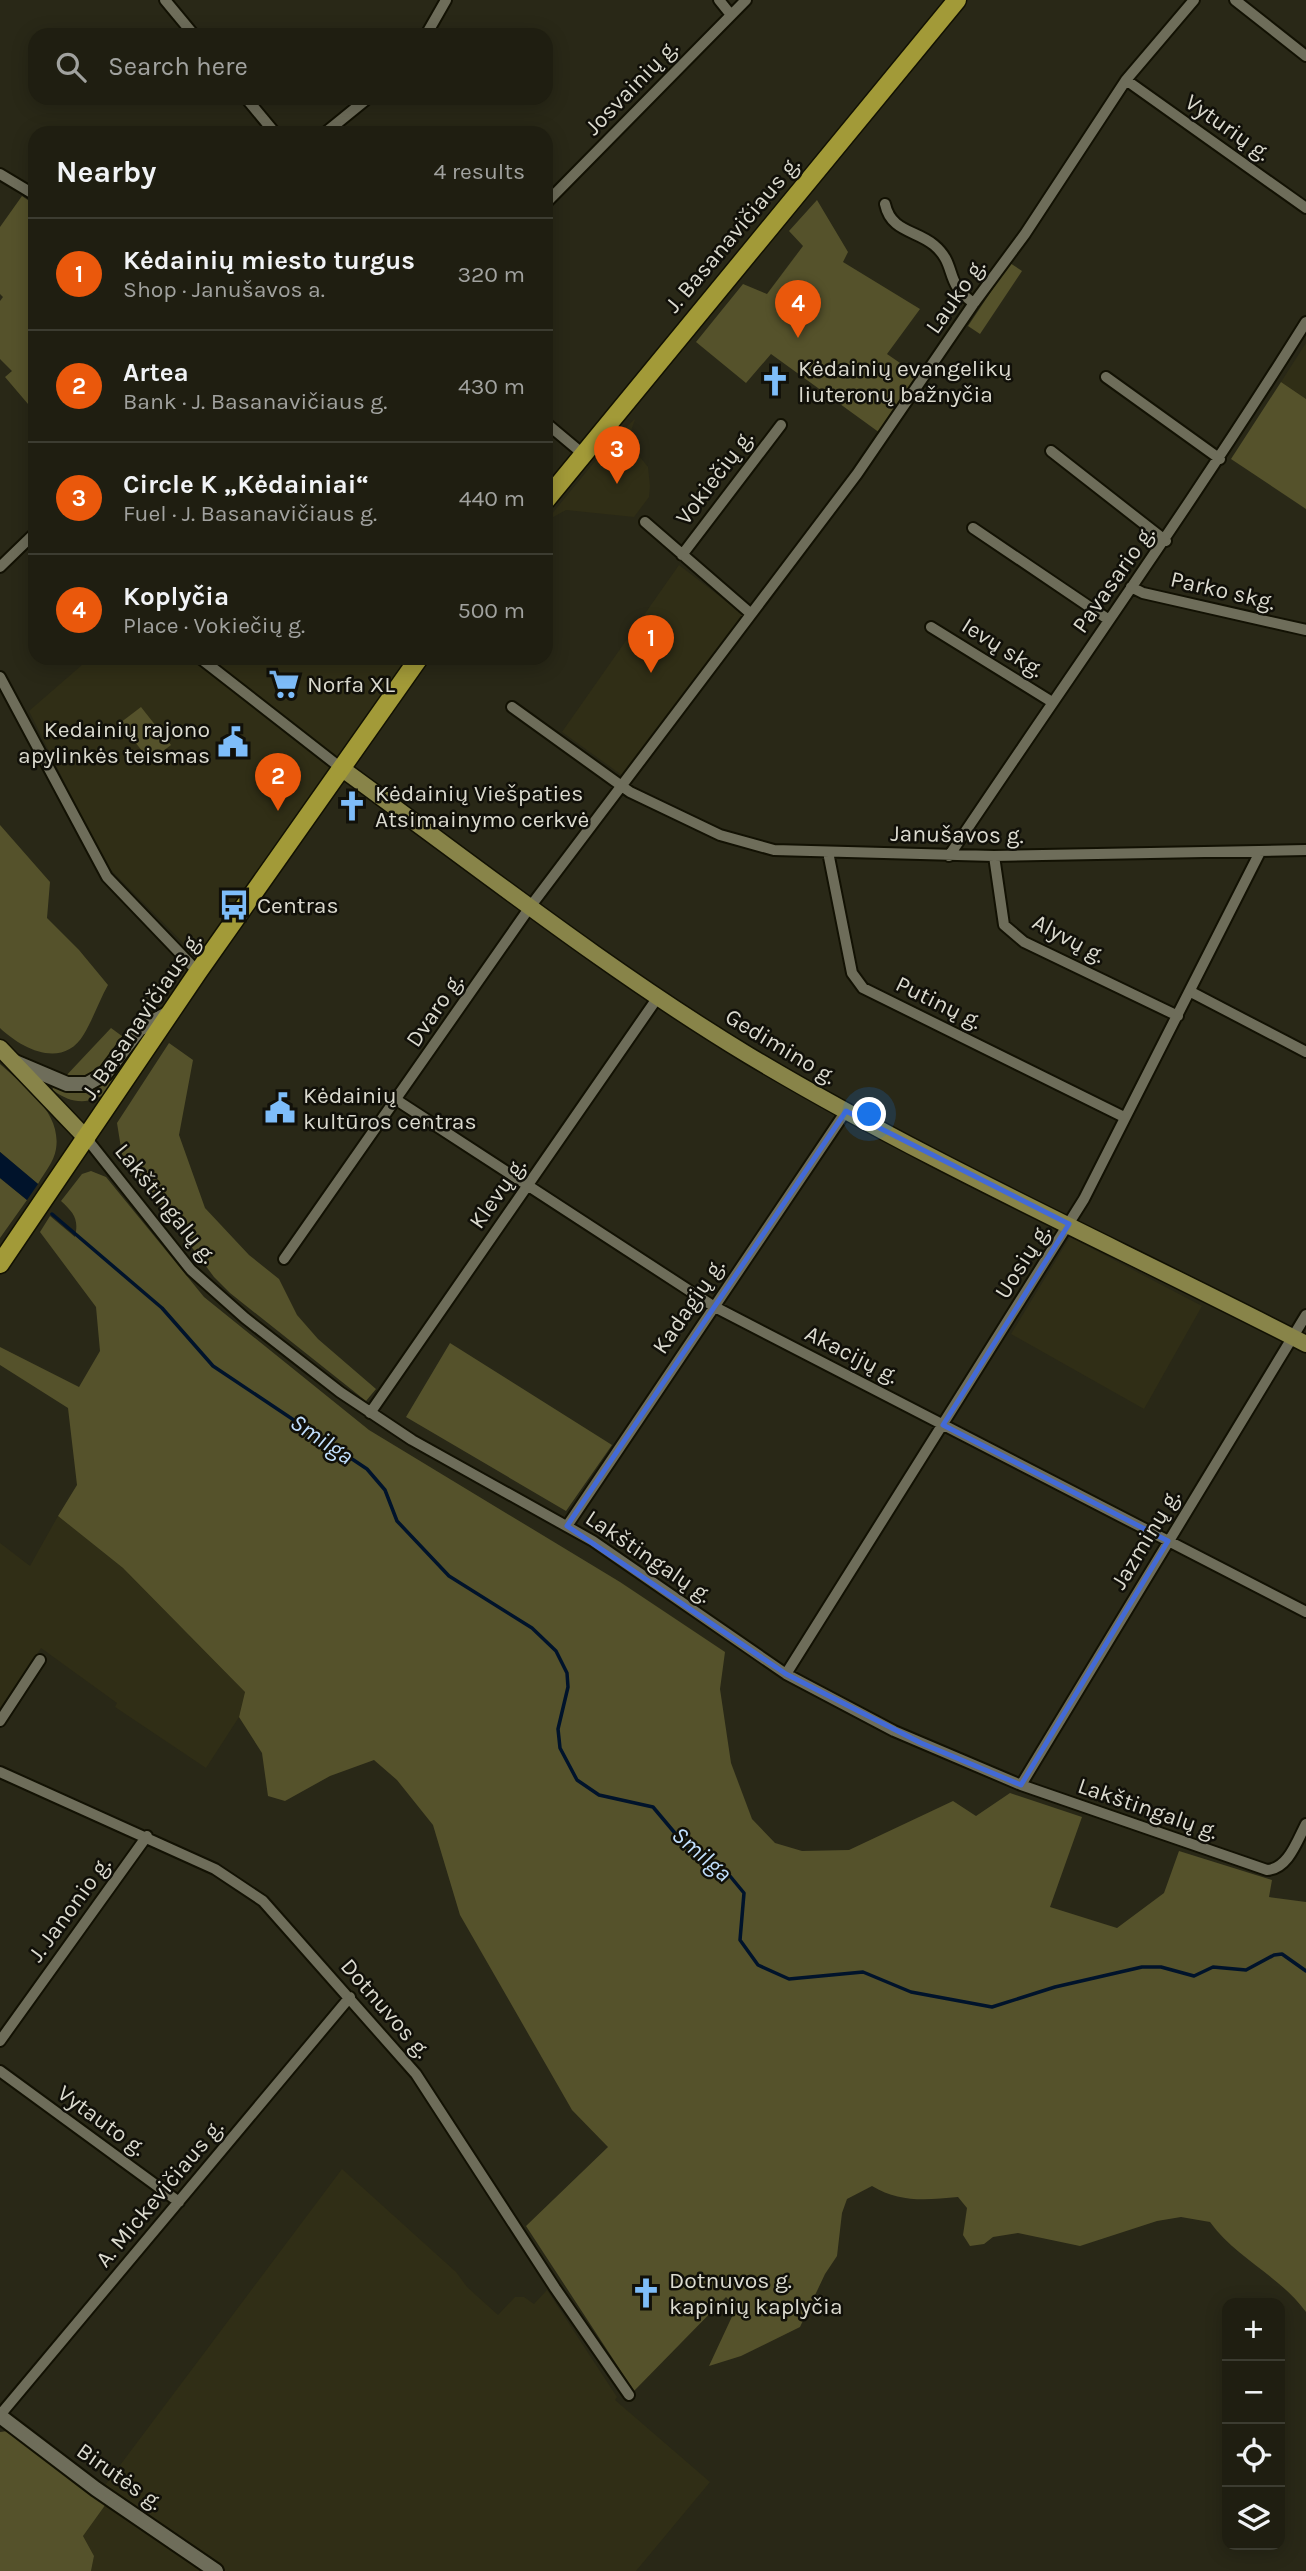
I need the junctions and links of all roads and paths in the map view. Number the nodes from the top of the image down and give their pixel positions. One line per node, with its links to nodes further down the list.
1 (165, 0): 9 (street)
2 (446, 0): 10 (street)
3 (719, 0): 8 (street)
4 (746, 0): 8 (street, Josvainių g.)
5 (957, 0): 28 (main road, J. Basanavičiaus g.)
6 (1235, 0): 11 (street)
7 (1193, 1): 12 (street, Lauko g.)
8 (731, 15): 19 (street, Josvainių g.)
9 (188, 28)
10 (430, 28)
11 (1306, 56)
12 (1126, 80): 21 (street, Vyturių g.); 22 (street, Lauko g.)
13 (251, 105): 15 (street)
14 (359, 105): 16 (street)
15 (267, 126)
16 (334, 126)
17 (0, 174): 18 (street)
18 (28, 191)
19 (553, 197)
20 (885, 204): 22 (street)
21 (1306, 208)
22 (974, 303): 38 (street, Lauko g.)
23 (1306, 322): 29 (street, Pavasario g.)
24 (1106, 377): 29 (street)
25 (781, 425): 35 (street, Vokiečių g.)
26 (553, 429): 28 (street)
27 (1051, 451): 34 (street)
28 (583, 454): 30 (main road, J. Basanavičiaus g.)
29 (1220, 459): 34 (street, Pavasario g.)
30 (553, 491)
31 (645, 522): 35 (street)
32 (973, 528): 39 (street)
33 (28, 540): 36 (street)
34 (1166, 541): 37 (street, Pavasario g.)
35 (682, 555): 38 (street)
36 (0, 566)
37 (1131, 587): 39 (street, Pavasario g.); 41 (street, Parko skg.)
38 (750, 613): 48 (street, Lauko g.)
39 (1109, 620): 45 (street, Pavasario g.)
40 (932, 627): 45 (street, Ievų skg.)
41 (1306, 630)
42 (209, 665): 47 (street)
43 (414, 665): 47 (main road, J. Basanavičiaus g.)
44 (0, 677): 55 (street)
45 (1052, 702): 52 (street, Pavasario g.)
46 (512, 707): 48 (street, Janušavos g.)
47 (341, 768): 54 (main road, Gedimino g.); 55 (main road, J. Basanavičiaus g.)
48 (621, 786): 50 (street, Janušavos g.); 54 (street, Dvaro g.)
49 (1306, 850): 51 (street, Janušavos g.)
50 (828, 852): 52 (street, Janušavos g.); 65 (street, Putinų g.)
51 (1260, 852): 53 (street, Janušavos g.); 56 (street, Uosių g.)
52 (949, 856): 53 (street, Janušavos g.)
53 (994, 856): 59 (street, Alyvų g.)
54 (530, 907): 57 (main road, Gedimino g.); 63 (street, Dvaro g.)
55 (198, 972): 58 (main road, J. Basanavičiaus g.)
56 (1191, 992): 59 (street, Uosių g.); 61 (street)
57 (658, 997): 64 (main road, Gedimino g.); 67 (street, Klevų g.)
58 (171, 1012): 62 (street); 66 (main road, J. Basanavičiaus g.)
59 (1178, 1016): 65 (street, Uosių g.)
60 (0, 1048): 62 (main road)
61 (1306, 1052)
62 (15, 1062): 66 (main road)
63 (398, 1101): 67 (street, Akacijų g.); 69 (street, Dvaro g.)
64 (846, 1111): 68 (main road, Gedimino g.); 71 (street, Kadagių g.)
65 (1124, 1117): 68 (street, Uosių g.)
66 (87, 1139): 70 (main road, J. Basanavičiaus g.); 74 (street, Lakštingalų g.)
67 (527, 1187): 71 (street, Akacijų g.); 74 (street, Klevų g.)
68 (1069, 1224): 73 (main road, Gedimino g.); 75 (street, Uosių g.)
69 (284, 1259)
70 (0, 1264)
71 (713, 1306): 75 (street, Akacijų g.); 76 (street, Kadagių g.)
72 (1306, 1315): 73 (street, Jazminų g.)
73 (1299, 1341): 77 (street, Jazminų g.)
74 (370, 1413): 76 (street, Lakštingalų g.)
75 (943, 1425): 77 (street, Akacijų g.); 80 (street, Uosių g.)
76 (567, 1526): 80 (street, Lakštingalų g.)
77 (1168, 1541): 78 (street, Akacijų g.); 83 (street, Jazminų g.)
78 (1306, 1612)
79 (40, 1660): 81 (street)
80 (786, 1674): 83 (street, Lakštingalų g.)
81 (0, 1721)
82 (0, 1772): 85 (street, Dotnuvos g.)
83 (1021, 1785): 84 (street, Lakštingalų g.)
84 (1306, 1824)
85 (147, 1836): 86 (street, Dotnuvos g.); 87 (street, J. Janonio g.)
86 (350, 1997): 89 (street, A. Mickevičiaus g.); 90 (street, Dotnuvos g.)
87 (0, 2041)
88 (0, 2071): 89 (street, Vytauto g.)
89 (179, 2202): 91 (street, A. Mickevičiaus g.)
90 (629, 2395)
91 (0, 2416): 92 (street, Birutės g.)
92 (216, 2571)

